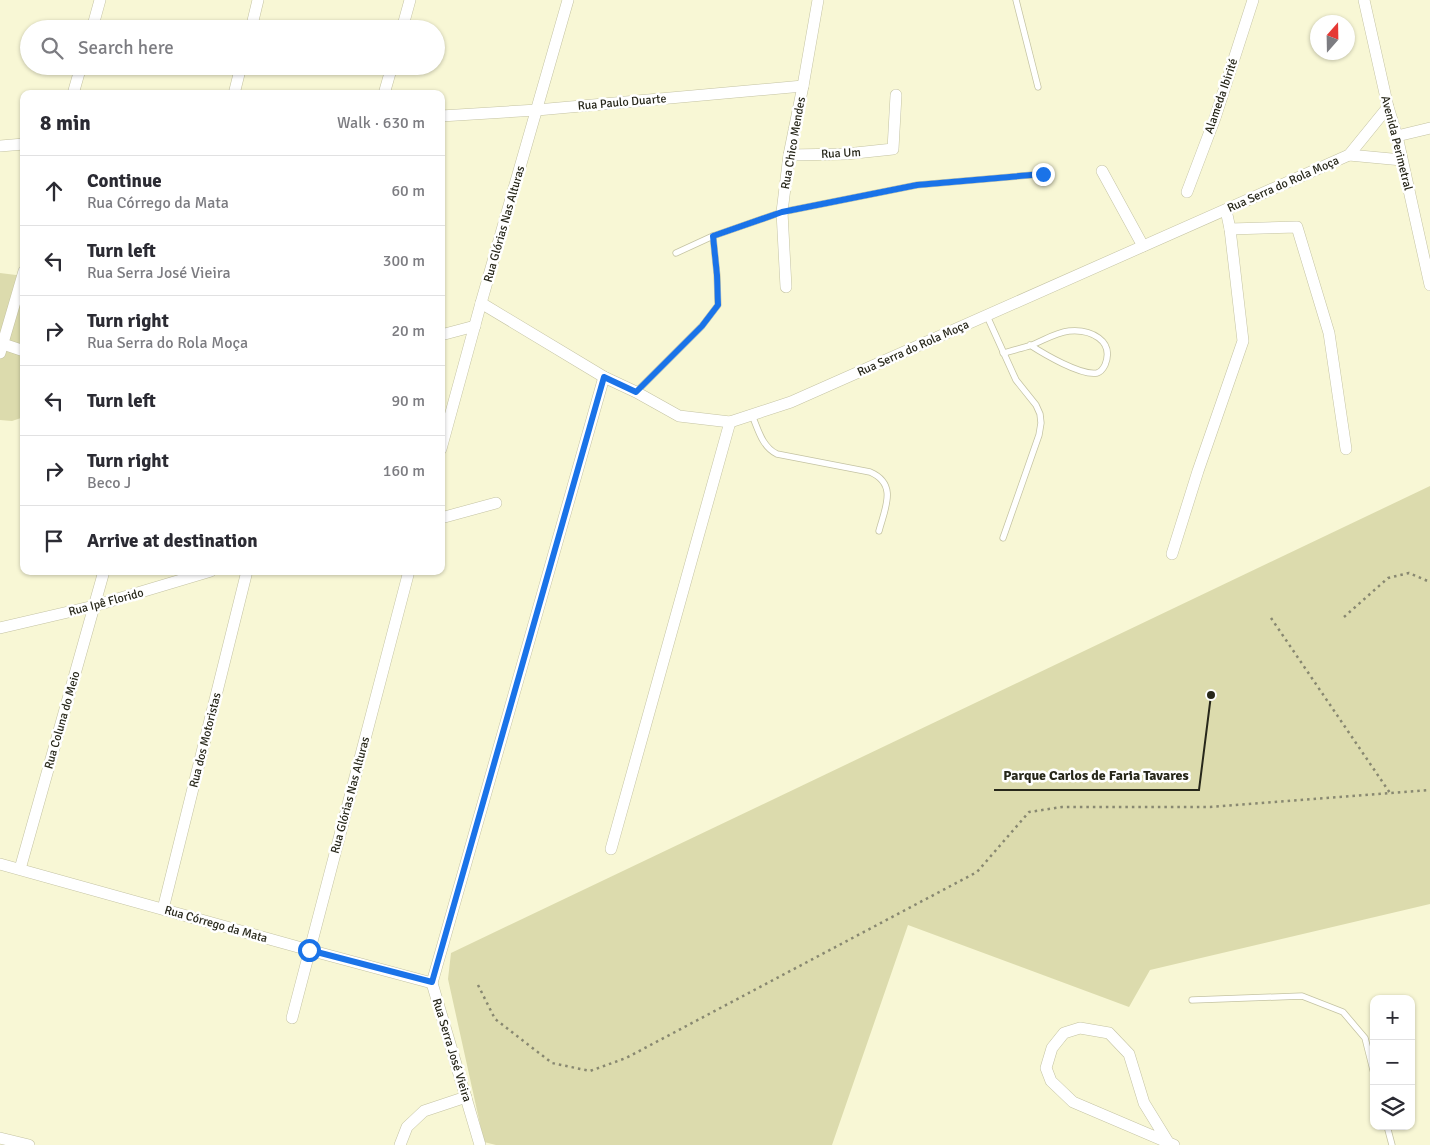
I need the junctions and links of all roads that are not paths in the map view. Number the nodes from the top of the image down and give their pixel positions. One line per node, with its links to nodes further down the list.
1 (100, 0): 9 (street)
2 (258, 0): 10 (street)
3 (410, 0): 11 (street)
4 (568, 0): 22 (street, Rua Glórias Nas Alturas)
5 (818, 0): 15 (street, Rua Chico Mendes)
6 (1016, 0): 16 (lane)
7 (1253, 0): 33 (street, Alameda Ibirité)
8 (1364, 0): 21 (street, Avenida Perimetral)
9 (94, 20)
10 (253, 20)
11 (404, 20)
12 (78, 75): 17 (street)
13 (239, 75): 18 (street)
14 (389, 75): 19 (street)
15 (803, 86): 22 (street, Rua Paulo Duarte); 28 (street, Rua Chico Mendes)
16 (1038, 86)
17 (74, 90)
18 (235, 90)
19 (385, 90)
20 (896, 95): 28 (street, Rua Um)
21 (1388, 107): 25 (street, Avenida Perimetral); 29 (street, Rua Serra do Rola Moça)
22 (537, 110): 23 (street, Rua Paulo Duarte); 43 (street, Rua Glórias Nas Alturas)
23 (445, 116)
24 (1430, 128): 25 (street)
25 (1397, 136): 30 (street, Avenida Perimetral)
26 (20, 144): 27 (street)
27 (0, 146)
28 (789, 155): 35 (street, Rua Chico Mendes)
29 (1350, 155): 30 (street, Rua Serra do Rola Moça); 34 (street, Rua Serra do Rola Moça)
30 (1402, 160): 41 (street, Avenida Perimetral)
31 (1102, 171): 38 (street)
32 (1043, 174): 35 (lane)
33 (1187, 192)
34 (1226, 210): 36 (street); 38 (street, Rua Serra do Rola Moça)
35 (782, 212): 37 (lane); 42 (street, Rua Chico Mendes)
36 (1230, 229): 56 (street); 61 (street)
37 (713, 236): 39 (lane); 52 (lane)
38 (1144, 246): 44 (street, Rua Serra do Rola Moça)
39 (676, 253)
40 (20, 284): 48 (street)
41 (1430, 285)
42 (786, 288)
43 (481, 303): 45 (street, Rua Glórias Nas Alturas); 51 (street, Rua Serra do Rola Moça)
44 (987, 316): 50 (lane); 53 (street, Rua Serra do Rola Moça)
45 (475, 326): 46 (street); 55 (street, Rua Glórias Nas Alturas)
46 (445, 333)
47 (1030, 345): 47 (lane); 50 (lane)
48 (1, 347): 49 (street)
49 (20, 350)
50 (1003, 353): 60 (lane)
51 (604, 377): 52 (street, Rua Serra do Rola Moça); 73 (street, Rua Serra José Vieira)
52 (636, 392): 54 (street, Rua Serra do Rola Moça)
53 (752, 415): 54 (street, Rua Serra do Rola Moça); 59 (lane)
54 (730, 422): 68 (street)
55 (445, 435)
56 (1346, 449)
57 (496, 503): 58 (street)
58 (445, 517)
59 (879, 531)
60 (1004, 538)
61 (1172, 554)
62 (103, 575): 66 (street, Rua Coluna do Meio)
63 (198, 575): 66 (street, Rua Ipê Florido)
64 (246, 575): 71 (street, Rua dos Motoristas)
65 (408, 575): 72 (street, Rua Glórias Nas Alturas)
66 (94, 606): 67 (street, Rua Ipê Florido); 70 (street, Rua Coluna do Meio)
67 (0, 628)
68 (611, 849)
69 (0, 864): 70 (street, Rua Córrego da Mata)
70 (20, 868): 71 (street, Rua Córrego da Mata)
71 (163, 909): 72 (street, Rua Córrego da Mata)
72 (309, 950): 73 (street, Rua Córrego da Mata); 75 (street, Rua Glórias Nas Alturas)
73 (432, 982): 77 (street, Rua Serra José Vieira)
74 (1192, 1000): 76 (lane)
75 (292, 1018)
76 (1370, 1058)
77 (466, 1097): 82 (street); 83 (street, Rua Serra José Vieira)
78 (1388, 1130): 84 (lane)
79 (0, 1138): 81 (street)
80 (1171, 1144): 80 (street)
81 (28, 1145)
82 (400, 1145)
83 (480, 1145)
84 (1392, 1145)

